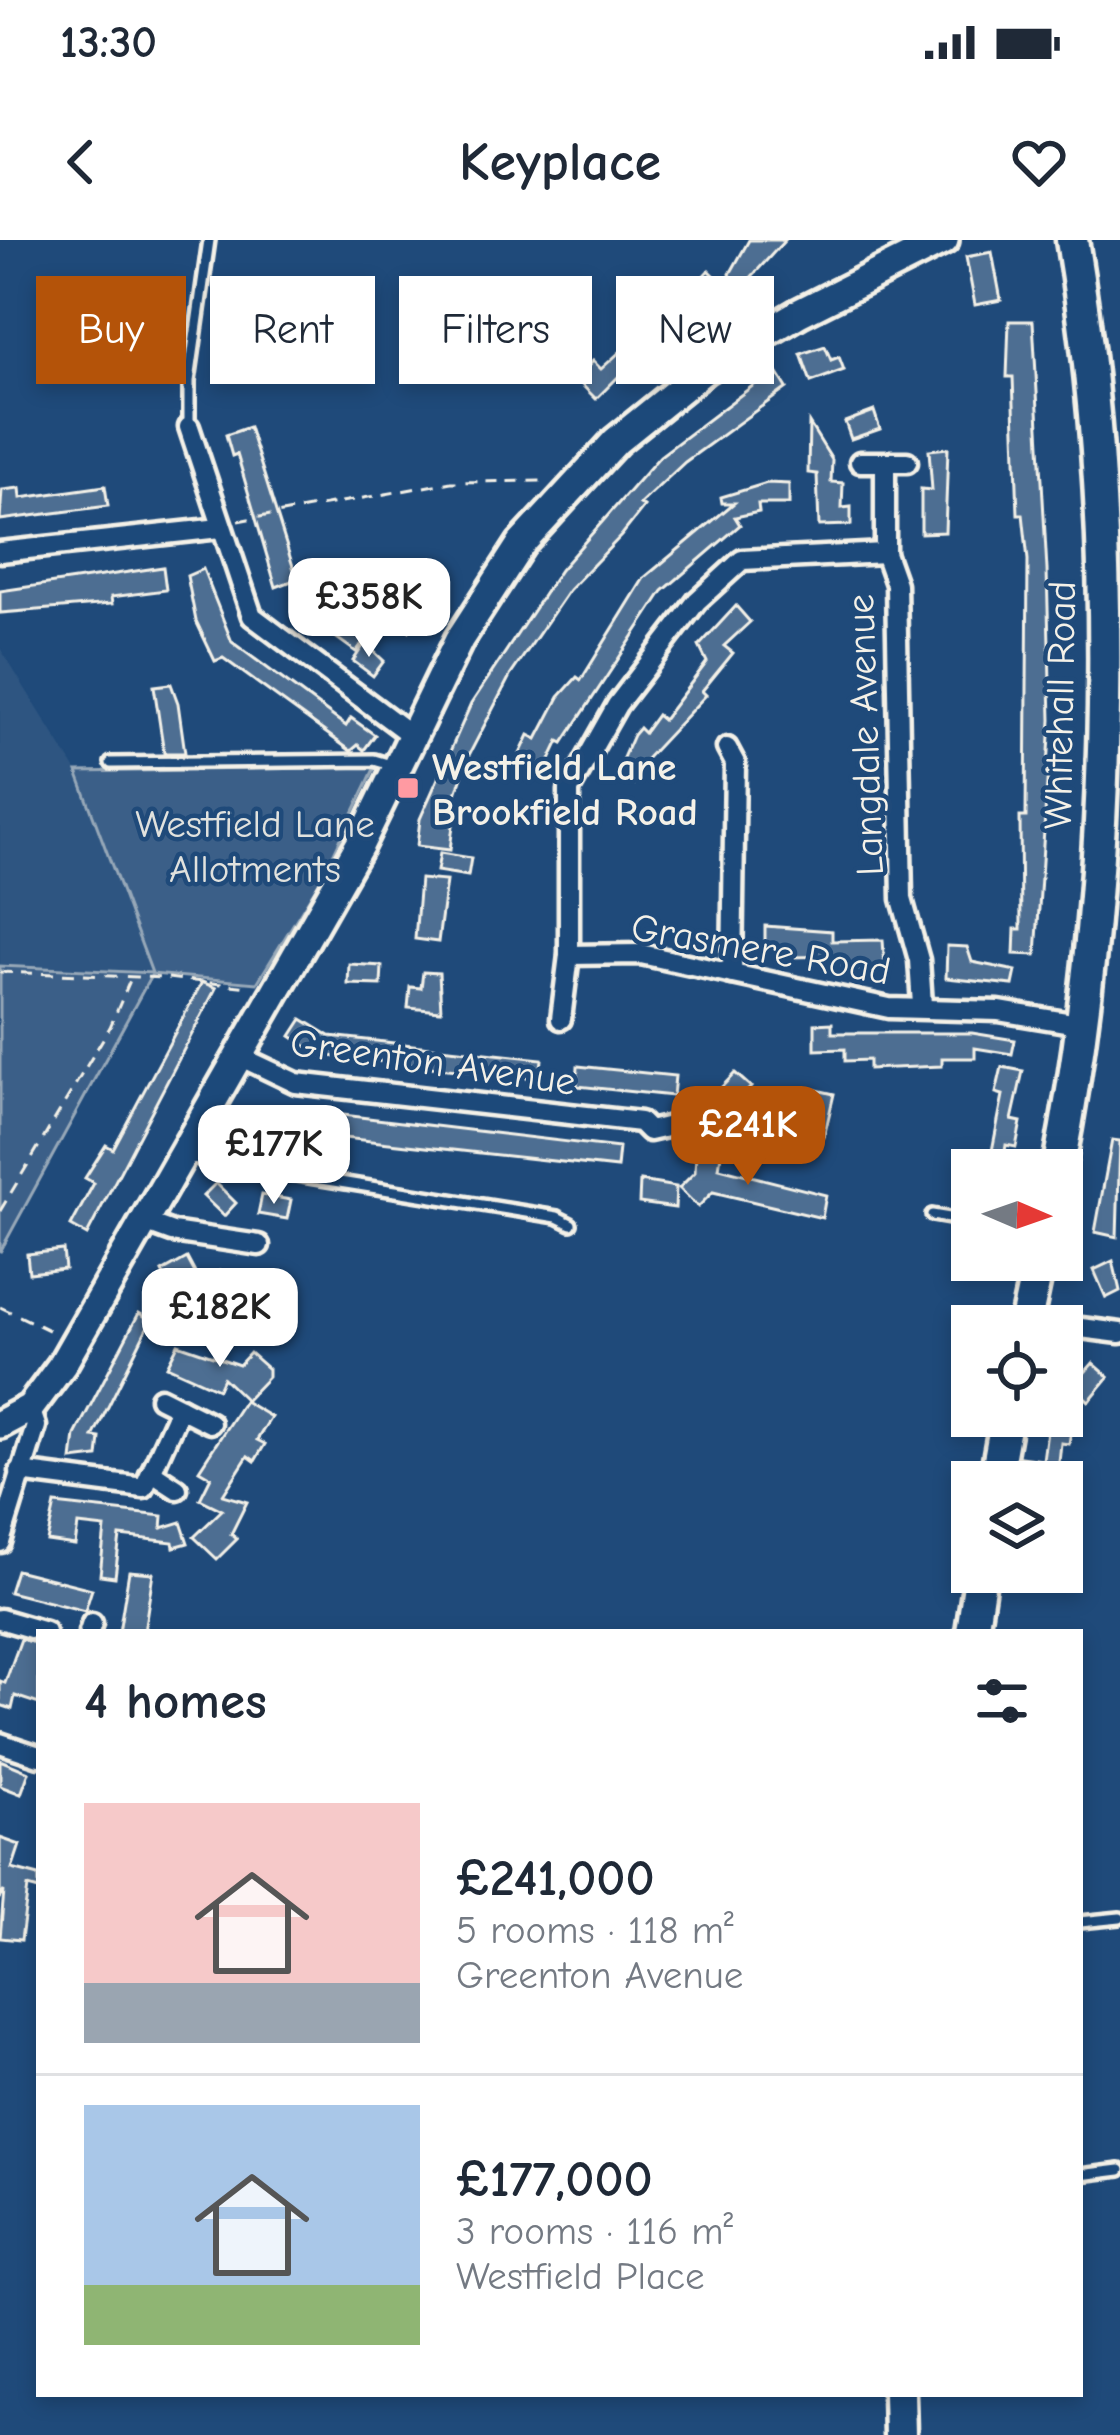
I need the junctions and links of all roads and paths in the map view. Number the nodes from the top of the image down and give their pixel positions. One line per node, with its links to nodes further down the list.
1 (209, 240): 4 (lane)
2 (944, 240): 8 (main road)
3 (1072, 240): 23 (highway, Whitehall Road)
4 (189, 428): 9 (street)
5 (860, 462): 7 (street)
6 (908, 462): 7 (street)
7 (885, 463): 11 (street, Langdale Avenue)
8 (568, 495): 9 (path); 12 (main road)
9 (220, 528): 10 (street); 12 (street)
10 (0, 552)
11 (885, 553): 16 (street); 21 (street, Langdale Avenue)
12 (411, 735): 15 (main road)
13 (727, 748): 18 (street)
14 (111, 763): 15 (lane)
15 (396, 767): 20 (main road)
16 (569, 955): 18 (street, Grasmere Road); 22 (street)
17 (0, 972): 19 (path)
18 (732, 974): 21 (street, Grasmere Road)
19 (131, 976): 20 (path); 28 (path)
20 (271, 998): 24 (main road)
21 (922, 1004): 23 (street, Grasmere Road)
22 (561, 1019)
23 (1084, 1025): 26 (highway, Whitehall Road)
24 (237, 1054): 25 (street, Greenton Avenue); 27 (main road)
25 (781, 1113)
26 (1062, 1149)
27 (179, 1156): 31 (main road); 32 (lane)
28 (0, 1211)
29 (932, 1215): 30 (lane)
30 (951, 1218)
31 (142, 1221): 33 (street); 37 (main road)
32 (571, 1224)
33 (260, 1245)
34 (0, 1307): 37 (path)
35 (1083, 1329): 36 (street)
36 (1120, 1333)
37 (75, 1342): 39 (main road)
38 (160, 1397): 40 (street)
39 (30, 1408): 42 (main road); 43 (street)
40 (180, 1408): 41 (street); 44 (street)
41 (210, 1423)
42 (0, 1424)
43 (20, 1472): 44 (street); 46 (street)
44 (151, 1472): 45 (street)
45 (177, 1489)
46 (0, 1542)
47 (978, 1593): 50 (highway)
48 (0, 1619): 49 (street)
49 (36, 1629)
50 (972, 1629)
51 (0, 1743): 52 (street)
52 (36, 1755)
53 (1120, 1918): 54 (lane)
54 (1083, 1922)
55 (1120, 2170): 56 (lane)
56 (1083, 2175)
57 (899, 2397): 58 (highway)
58 (900, 2435)

